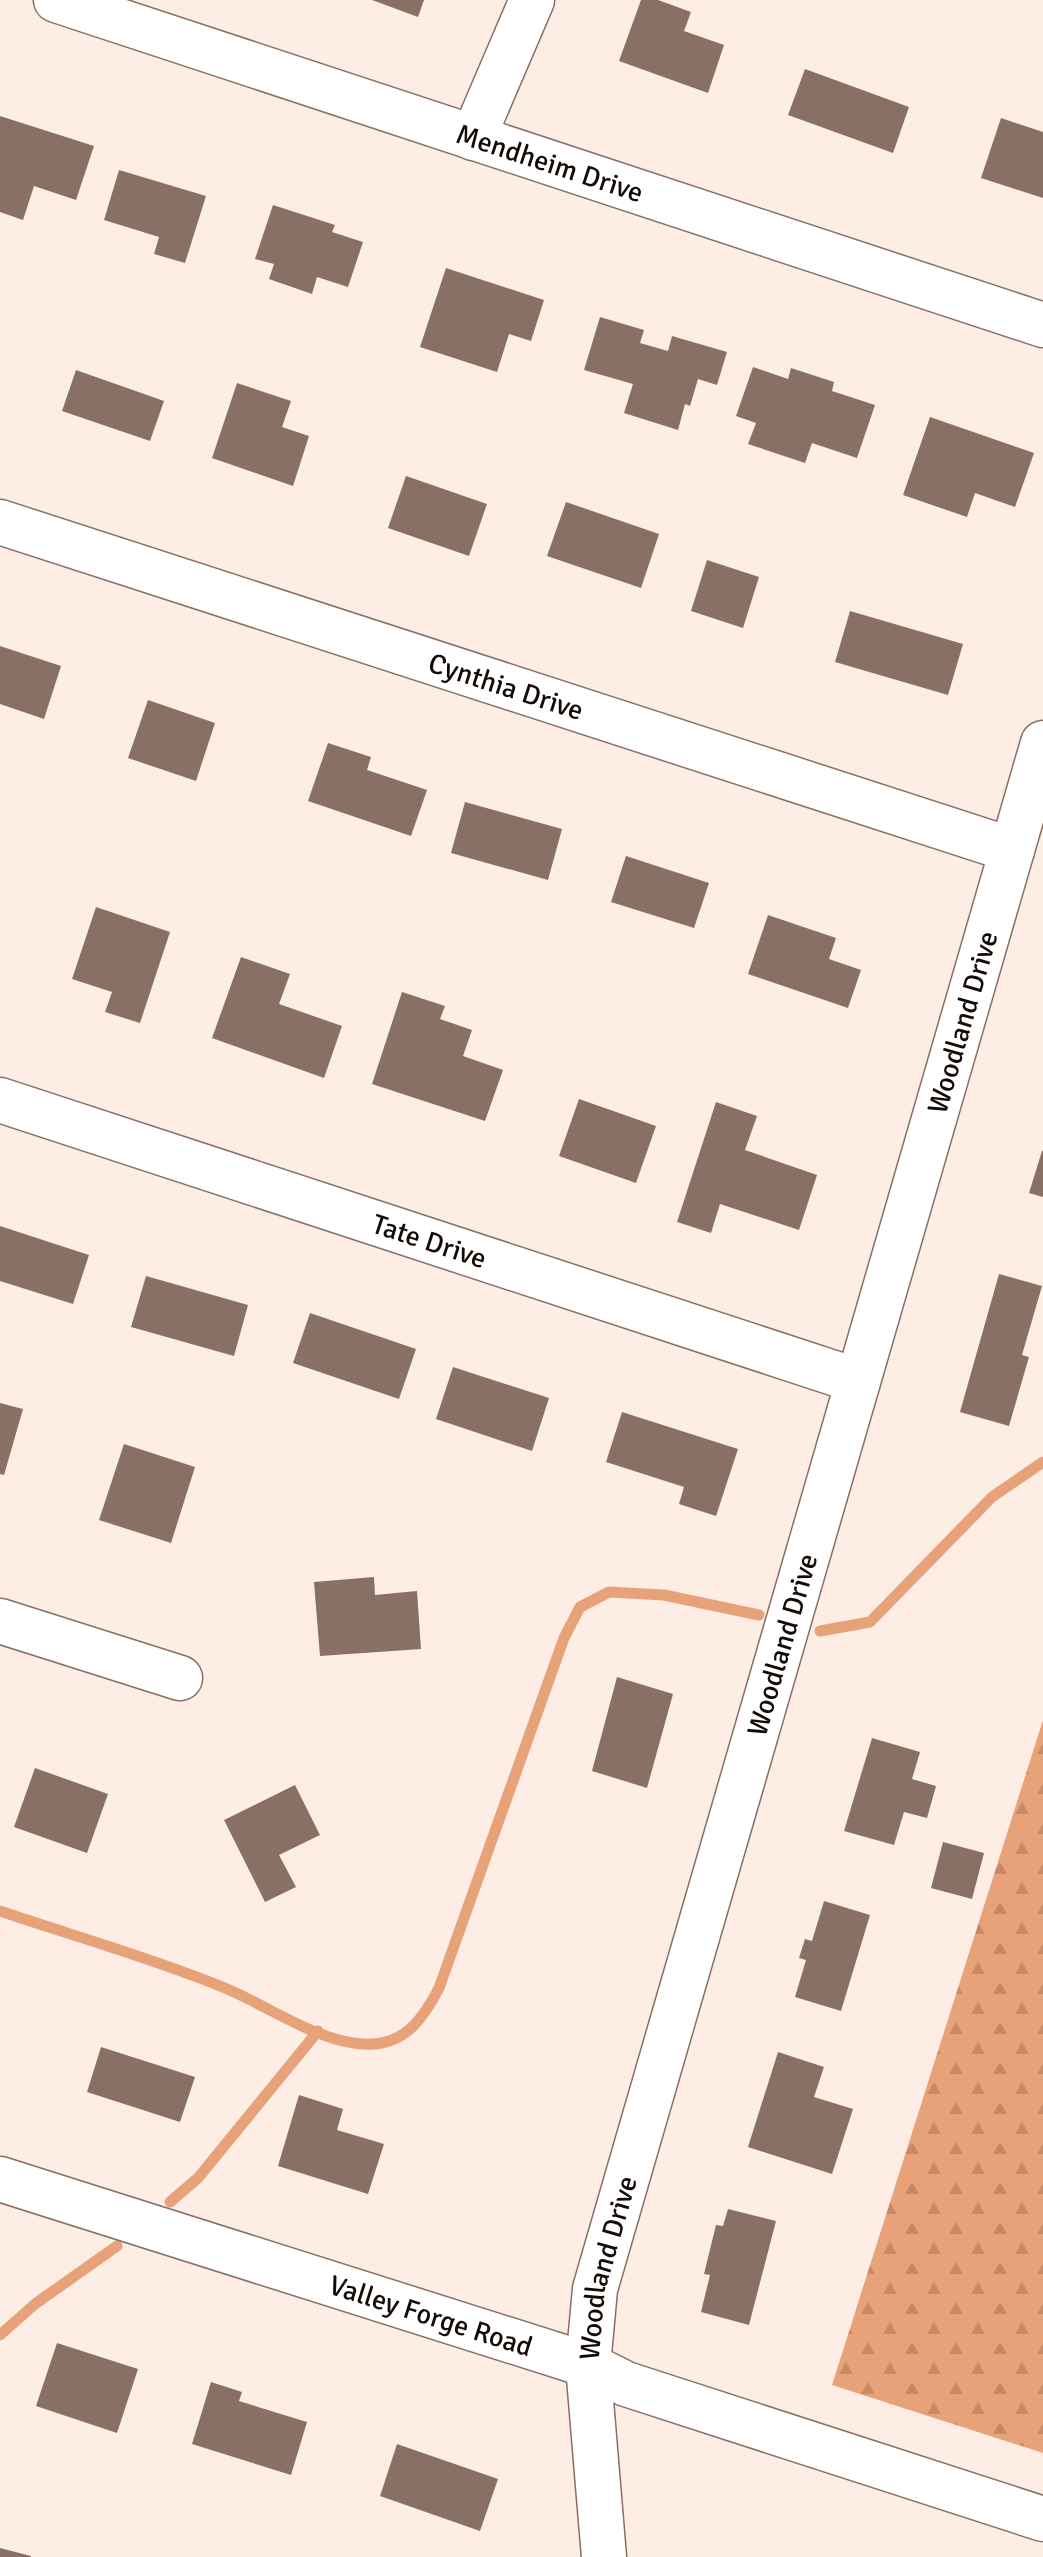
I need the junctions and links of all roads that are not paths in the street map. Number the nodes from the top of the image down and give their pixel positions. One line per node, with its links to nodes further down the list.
1 (56, 0): 3 (street, Mendheim Drive)
2 (532, 0): 3 (street)
3 (473, 138): 4 (street, Mendheim Drive)
4 (1043, 325)
5 (0, 522): 7 (street, Cynthia Drive)
6 (1043, 743): 7 (street, Woodland Drive)
7 (1012, 850): 9 (street, Woodland Drive)
8 (0, 1100): 9 (street, Tate Drive)
9 (858, 1381): 13 (street, Woodland Drive)
10 (0, 1621): 11 (street)
11 (180, 1678)
12 (0, 2179): 13 (street, Valley Forge Road)
13 (588, 2365): 14 (street, Valley Forge Road); 15 (street, Woodland Drive)
14 (1043, 2519)
15 (604, 2557)

